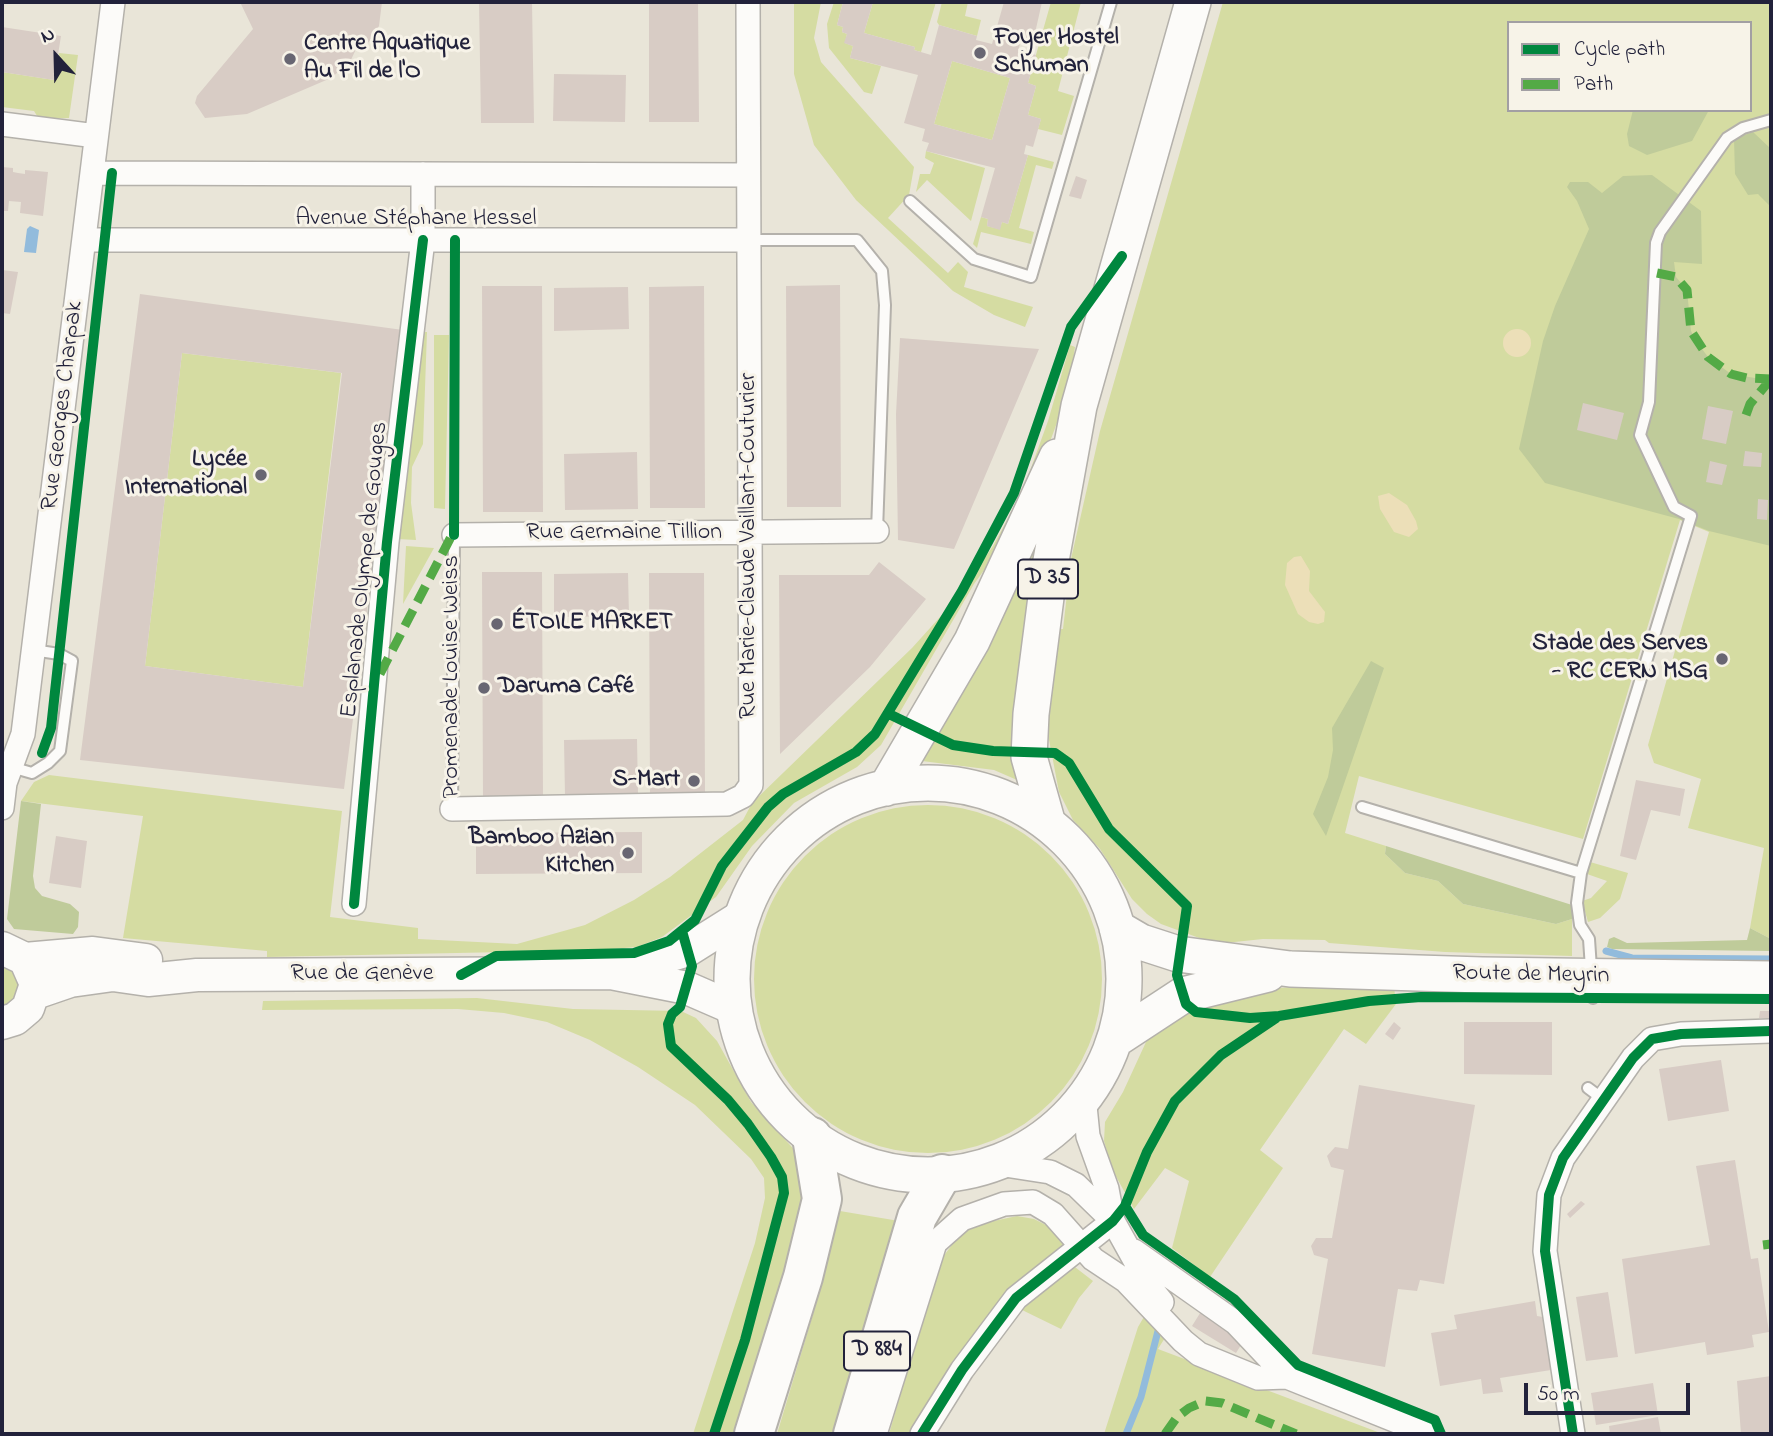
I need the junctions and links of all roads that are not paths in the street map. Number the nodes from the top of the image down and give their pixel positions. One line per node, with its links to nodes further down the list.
1 (113, 2): 7 (street, Rue Georges Charpak)
2 (748, 2): 10 (street, Rue Marie-Claude Vaillant-Couturier)
3 (1111, 2): 11 (lane)
4 (1193, 2): 15 (main road, D 35)
5 (1771, 120): 26 (lane)
6 (2, 124): 7 (street)
7 (96, 136): 8 (street, Rue Georges Charpak)
8 (92, 173): 9 (street, Avenue Stéphane Hessel); 12 (street, Rue Georges Charpak)
9 (424, 174): 10 (street, Avenue Stéphane Hessel); 13 (street, Avenue Stéphane Hessel)
10 (748, 175): 14 (street, Rue Marie-Claude Vaillant-Couturier)
11 (910, 201)
12 (84, 240): 13 (street, Avenue Stéphane Hessel); 19 (street, Rue Georges Charpak)
13 (423, 240): 14 (street, Avenue Stéphane Hessel); 27 (street, Esplanade Olympe de Gouges)
14 (748, 240): 16 (lane); 17 (street, Rue Marie-Claude Vaillant-Couturier)
15 (1079, 406): 21 (main road, D 35); 25 (main road, D 35)
16 (877, 531): 17 (street, Rue Germaine Tillion)
17 (749, 533): 18 (street, Rue Germaine Tillion); 24 (street, Rue Marie-Claude Vaillant-Couturier)
18 (454, 535): 24 (lane, Promenade Louise Weiss)
19 (33, 650): 20 (street, Rue Georges Charpak); 20 (lane)
20 (6, 777): 23 (street, Rue Georges Charpak)
21 (887, 788): 25 (main road); 28 (main road)
22 (1362, 807): 26 (lane)
23 (2, 808)
24 (452, 814)
25 (1048, 824): 29 (main road)
26 (1581, 873): 35 (lane)
27 (354, 904)
28 (742, 916): 32 (street, Rue de Genève); 37 (main road)
29 (1117, 928): 31 (main road, Route de Meyrin); 40 (main road)
30 (13, 953): 33 (street, Rue de Genève); 36 (street)
31 (1290, 969): 35 (main road, Route de Meyrin); 40 (main road, Route de Meyrin)
32 (611, 973): 33 (street, Rue de Genève); 37 (street, Rue de Genève)
33 (197, 975): 36 (street, Rue de Genève)
34 (1771, 979): 35 (main road, Route de Meyrin)
35 (1592, 988)
36 (35, 993): 38 (street)
37 (733, 1008): 42 (main road)
38 (2, 1023)
39 (1771, 1031): 54 (street)
40 (1116, 1039): 41 (main road)
41 (1084, 1096): 43 (main road); 45 (street)
42 (812, 1137): 44 (main road); 49 (highway)
43 (992, 1163): 44 (main road); 45 (street)
44 (942, 1174): 50 (highway, D 884)
45 (1113, 1221): 46 (street); 47 (street)
46 (1126, 1245): 48 (street); 48 (street)
47 (1081, 1246): 48 (street); 51 (street); 52 (street)
48 (1287, 1377): 53 (street)
49 (754, 1434)
50 (853, 1434)
51 (875, 1434)
52 (922, 1434)
53 (1429, 1434)
54 (1573, 1434)

